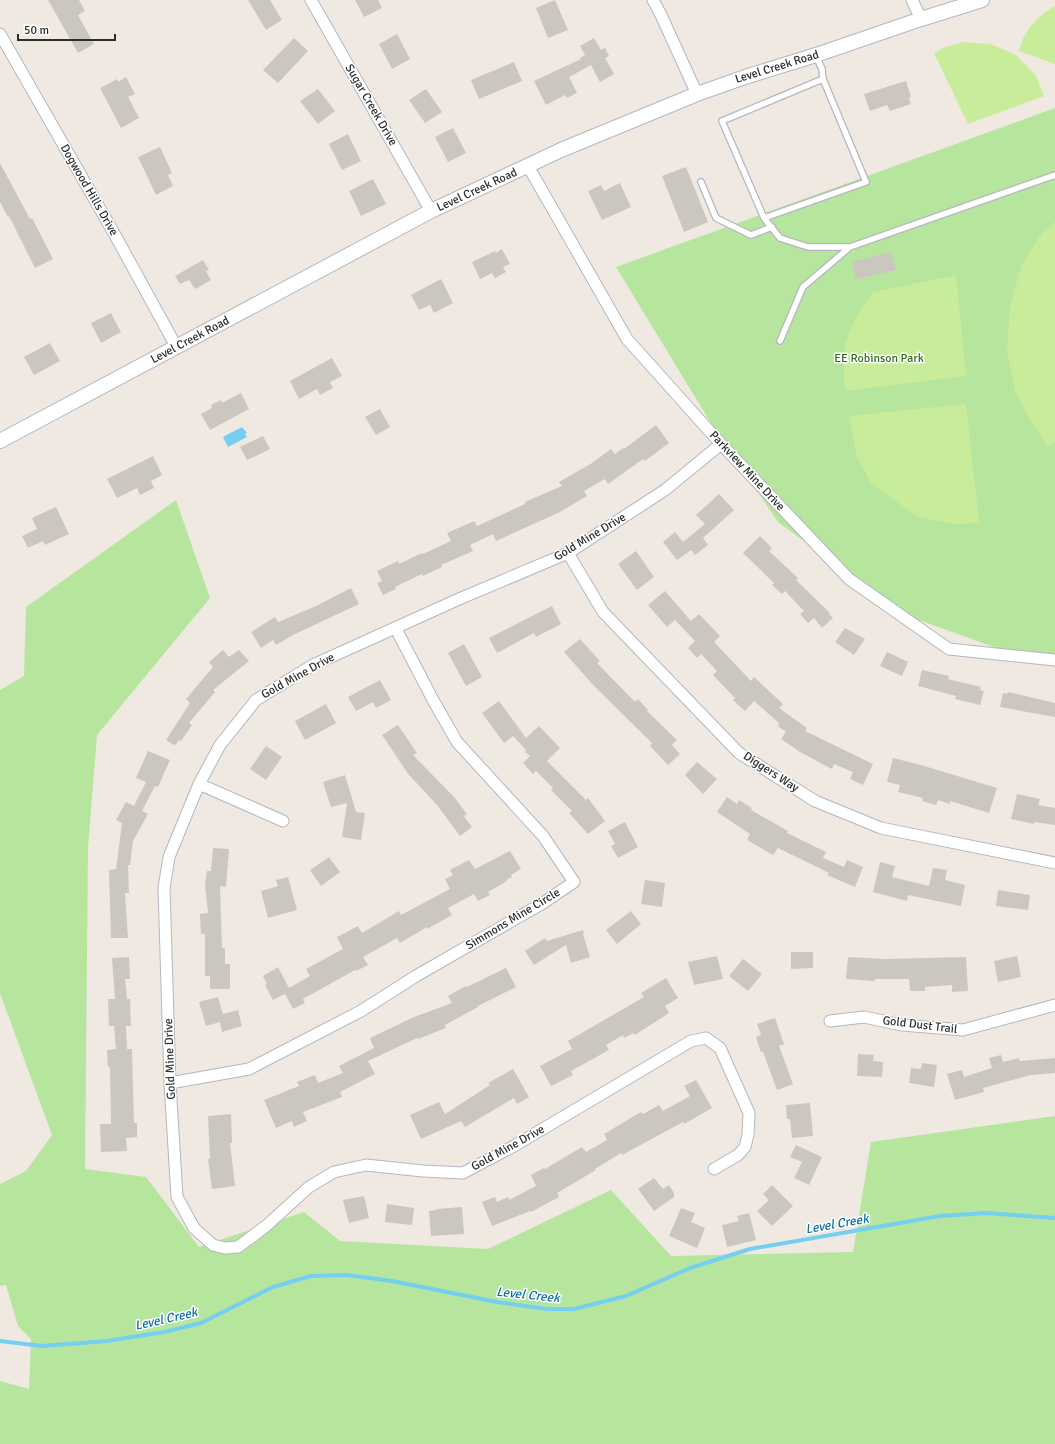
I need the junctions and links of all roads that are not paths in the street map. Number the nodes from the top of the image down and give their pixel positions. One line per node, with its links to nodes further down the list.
1 (312, 0): 13 (street, Sugar Creek Drive)
2 (653, 0): 9 (street)
3 (912, 0): 5 (street)
4 (982, 0): 5 (street, Level Creek Road)
5 (921, 19): 7 (street, Level Creek Road)
6 (0, 34): 18 (street, Dogwood Hills Drive)
7 (816, 55): 8 (lane); 9 (street, Level Creek Road)
8 (823, 79): 14 (lane); 14 (lane)
9 (697, 94): 10 (street, Level Creek Road)
10 (528, 166): 13 (street, Level Creek Road); 20 (street, Parkview Mine Drive)
11 (1055, 175): 16 (lane)
12 (701, 182): 15 (lane)
13 (431, 211): 18 (street, Level Creek Road)
14 (764, 218): 15 (lane)
15 (772, 227): 16 (lane)
16 (850, 247): 17 (lane)
17 (780, 341)
18 (177, 348): 19 (street, Level Creek Road)
19 (0, 441)
20 (721, 444): 21 (street, Gold Mine Drive); 23 (street, Parkview Mine Drive)
21 (568, 553): 22 (street, Gold Mine Drive); 26 (street, Diggers Way)
22 (396, 629): 24 (street, Gold Mine Drive); 29 (street, Simmons Mine Circle)
23 (1055, 660)
24 (199, 784): 25 (street); 29 (street, Gold Mine Drive)
25 (283, 821)
26 (1055, 864)
27 (1055, 1005): 28 (street, Gold Dust Trail)
28 (830, 1021)
29 (170, 1083): 30 (street, Gold Mine Drive)
30 (714, 1169)

